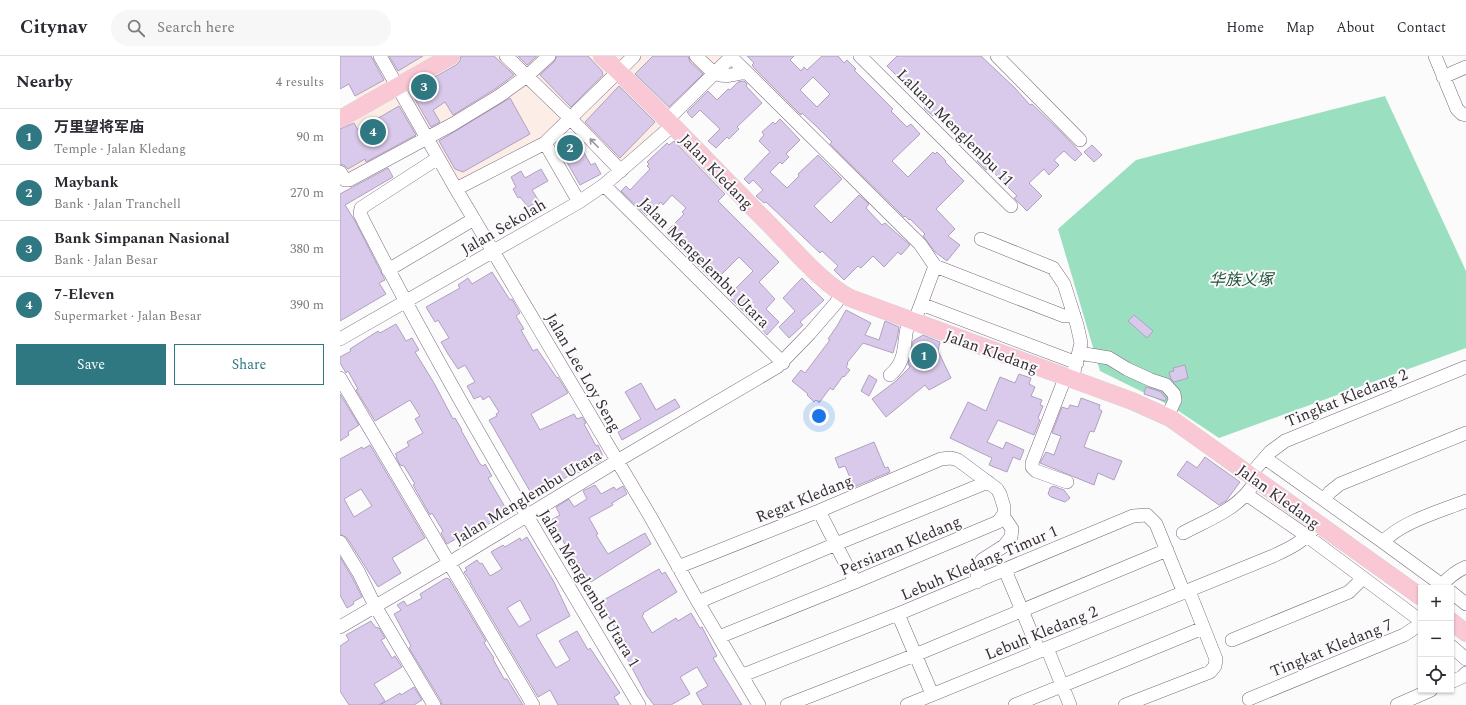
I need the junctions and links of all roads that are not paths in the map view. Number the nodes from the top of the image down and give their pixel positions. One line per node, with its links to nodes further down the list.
1 (380, 56): 19 (street, Jalan Lee Loy Seng)
2 (440, 56): 19 (main road)
3 (451, 56): 19 (main road)
4 (506, 56): 17 (street)
5 (549, 56): 17 (street)
6 (602, 56): 14 (main road, Jalan Kledang)
7 (634, 56): 14 (street)
8 (696, 56): 16 (street)
9 (732, 56): 15 (street); 16 (street, Jalan Sekolah)
10 (860, 56): 34 (street, Laluan Menglembu 11)
11 (997, 56): 26 (street)
12 (1435, 56): 18 (street)
13 (1466, 67): 18 (street)
14 (619, 71): 22 (street); 24 (main road, Jalan Kledang)
15 (746, 72): 16 (street); 38 (street)
16 (714, 73): 24 (street, Jalan Sekolah)
17 (527, 76): 22 (street); 25 (street)
18 (1443, 77): 21 (street)
19 (396, 85): 20 (main road); 23 (main road); 25 (street, Jalan Lee Loy Seng)
20 (340, 114)
21 (1466, 115)
22 (570, 118): 27 (street); 29 (street, one-way to 22)
23 (340, 119)
24 (670, 123): 29 (street, Jalan Sekolah); 40 (main road, Jalan Kledang)
25 (426, 138): 28 (street, Jalan Lee Loy Seng); 30 (street)
26 (1080, 140)
27 (545, 143): 32 (street); 33 (street)
28 (438, 158): 32 (street, Jalan Lee Loy Seng); 39 (street, Jalan Menglembu Utara 1)
29 (621, 171): 31 (street, Jalan Sekolah)
30 (340, 172)
31 (604, 185): 33 (street, Jalan Sekolah); 47 (street, Jalan Mengelembu Utara)
32 (456, 189): 35 (street, Jalan Lee Loy Seng)
33 (578, 202): 37 (street, Jalan Sekolah)
34 (1011, 206)
35 (474, 219): 37 (street, Jalan Lee Loy Seng); 39 (street)
36 (981, 239): 43 (street)
37 (494, 251): 41 (street, Jalan Sekolah); 55 (street, Jalan Lee Loy Seng)
38 (935, 266): 42 (street); 43 (street)
39 (388, 270): 41 (street, Jalan Menglembu Utara 1)
40 (842, 294): 44 (main road, Jalan Kledang); 47 (street, Jalan Menglembu Utara)
41 (404, 301): 45 (street, Jalan Sekolah); 63 (street, Jalan Menglembu Utara 1)
42 (921, 304): 44 (street); 46 (street)
43 (1074, 315): 46 (street)
44 (911, 321): 49 (street); 51 (main road, Jalan Kledang)
45 (340, 340)
46 (1078, 358): 51 (street); 52 (street)
47 (783, 363): 55 (street, Jalan Menglembu Utara)
48 (1466, 367): 54 (street, Tingkat Kledang 2)
49 (890, 375)
50 (340, 378): 72 (street)
51 (1069, 379): 52 (main road, Jalan Kledang); 58 (street)
52 (1167, 417): 56 (main road, Jalan Kledang)
53 (1466, 434): 60 (street)
54 (1265, 458): 56 (street, Tingkat Kledang 2); 60 (street)
55 (617, 461): 63 (street, Jalan Menglembu Utara); 73 (street, Jalan Lee Loy Seng)
56 (1253, 477): 59 (street, Tingkat Kledang 2); 65 (main road, Jalan Kledang)
57 (988, 482): 62 (street, Regat Kledang); 64 (street); 70 (street)
58 (1067, 482)
59 (1246, 494): 66 (street, Tingkat Kledang 2); 67 (street)
60 (1324, 500): 69 (street)
61 (1466, 501): 69 (street)
62 (819, 511): 70 (street); 73 (street, Regat Kledang)
63 (527, 516): 72 (street, Jalan Menglembu Utara); 111 (street, Jalan Menglembu Utara 1)
64 (1002, 518): 77 (street, Persiaran Kledang); 78 (street)
65 (1318, 524): 67 (street, Lebuh Kledang 2); 83 (main road, Jalan Kledang)
66 (1183, 533)
67 (1307, 536): 76 (street); 81 (street, Lebuh Kledang 2)
68 (340, 542): 86 (street)
69 (1383, 542): 79 (street)
70 (836, 544): 77 (street); 84 (street)
71 (1167, 550): 75 (street, Lebuh Kledang Timur 1); 81 (street, Lebuh Kledang Timur 1); 87 (street)
72 (449, 563): 86 (street, Jalan Menglembu Utara); 110 (street)
73 (678, 567): 84 (street, Jalan Lee Loy Seng)
74 (1466, 567): 80 (street)
75 (1005, 570): 78 (street, Lebuh Kledang Timur 1); 87 (street)
76 (1362, 577): 89 (street); 96 (street)
77 (855, 582): 95 (street, Persiaran Kledang)
78 (977, 582): 88 (street, Lebuh Kledang Timur 1)
79 (1442, 585)
80 (1447, 585)
81 (1187, 592): 93 (street, Lebuh Kledang Timur 1); 98 (street, Lebuh Kledang 2)
82 (1454, 594): 85 (street)
83 (1418, 595)
84 (698, 602): 95 (street, Jalan Lee Loy Seng)
85 (1466, 604)
86 (375, 606): 92 (street, Jalan Menglembu Utara); 109 (street)
87 (1022, 610): 98 (street); 99 (street)
88 (898, 614): 99 (street); 102 (street, Lebuh Kledang Timur 1)
89 (1418, 619)
90 (1454, 623): 94 (main road)
91 (1418, 625): 107 (street, Tingkat Kledang 7)
92 (340, 627)
93 (1203, 628): 104 (street); 108 (street, Lebuh Kledang Timur 1)
94 (1466, 633)
95 (719, 637): 102 (street, Jalan Lee Loy Seng)
96 (1232, 640)
97 (1454, 649): 100 (street)
98 (1043, 650): 104 (street); 106 (street, Lebuh Kledang 2)
99 (915, 655): 106 (street); 113 (street)
100 (1466, 659)
101 (1466, 673): 103 (street)
102 (743, 675): 112 (street, Jalan Lee Loy Seng)
103 (1454, 681)
104 (1062, 686): 115 (street); 116 (street)
105 (1424, 693): 117 (street)
106 (932, 694): 114 (street, Lebuh Kledang 2)
107 (1250, 699)
108 (1129, 704)
109 (434, 705)
110 (532, 705)
111 (639, 705)
112 (759, 705)
113 (787, 705)
114 (909, 705)
115 (1015, 705)
116 (1070, 705)
117 (1396, 705)

